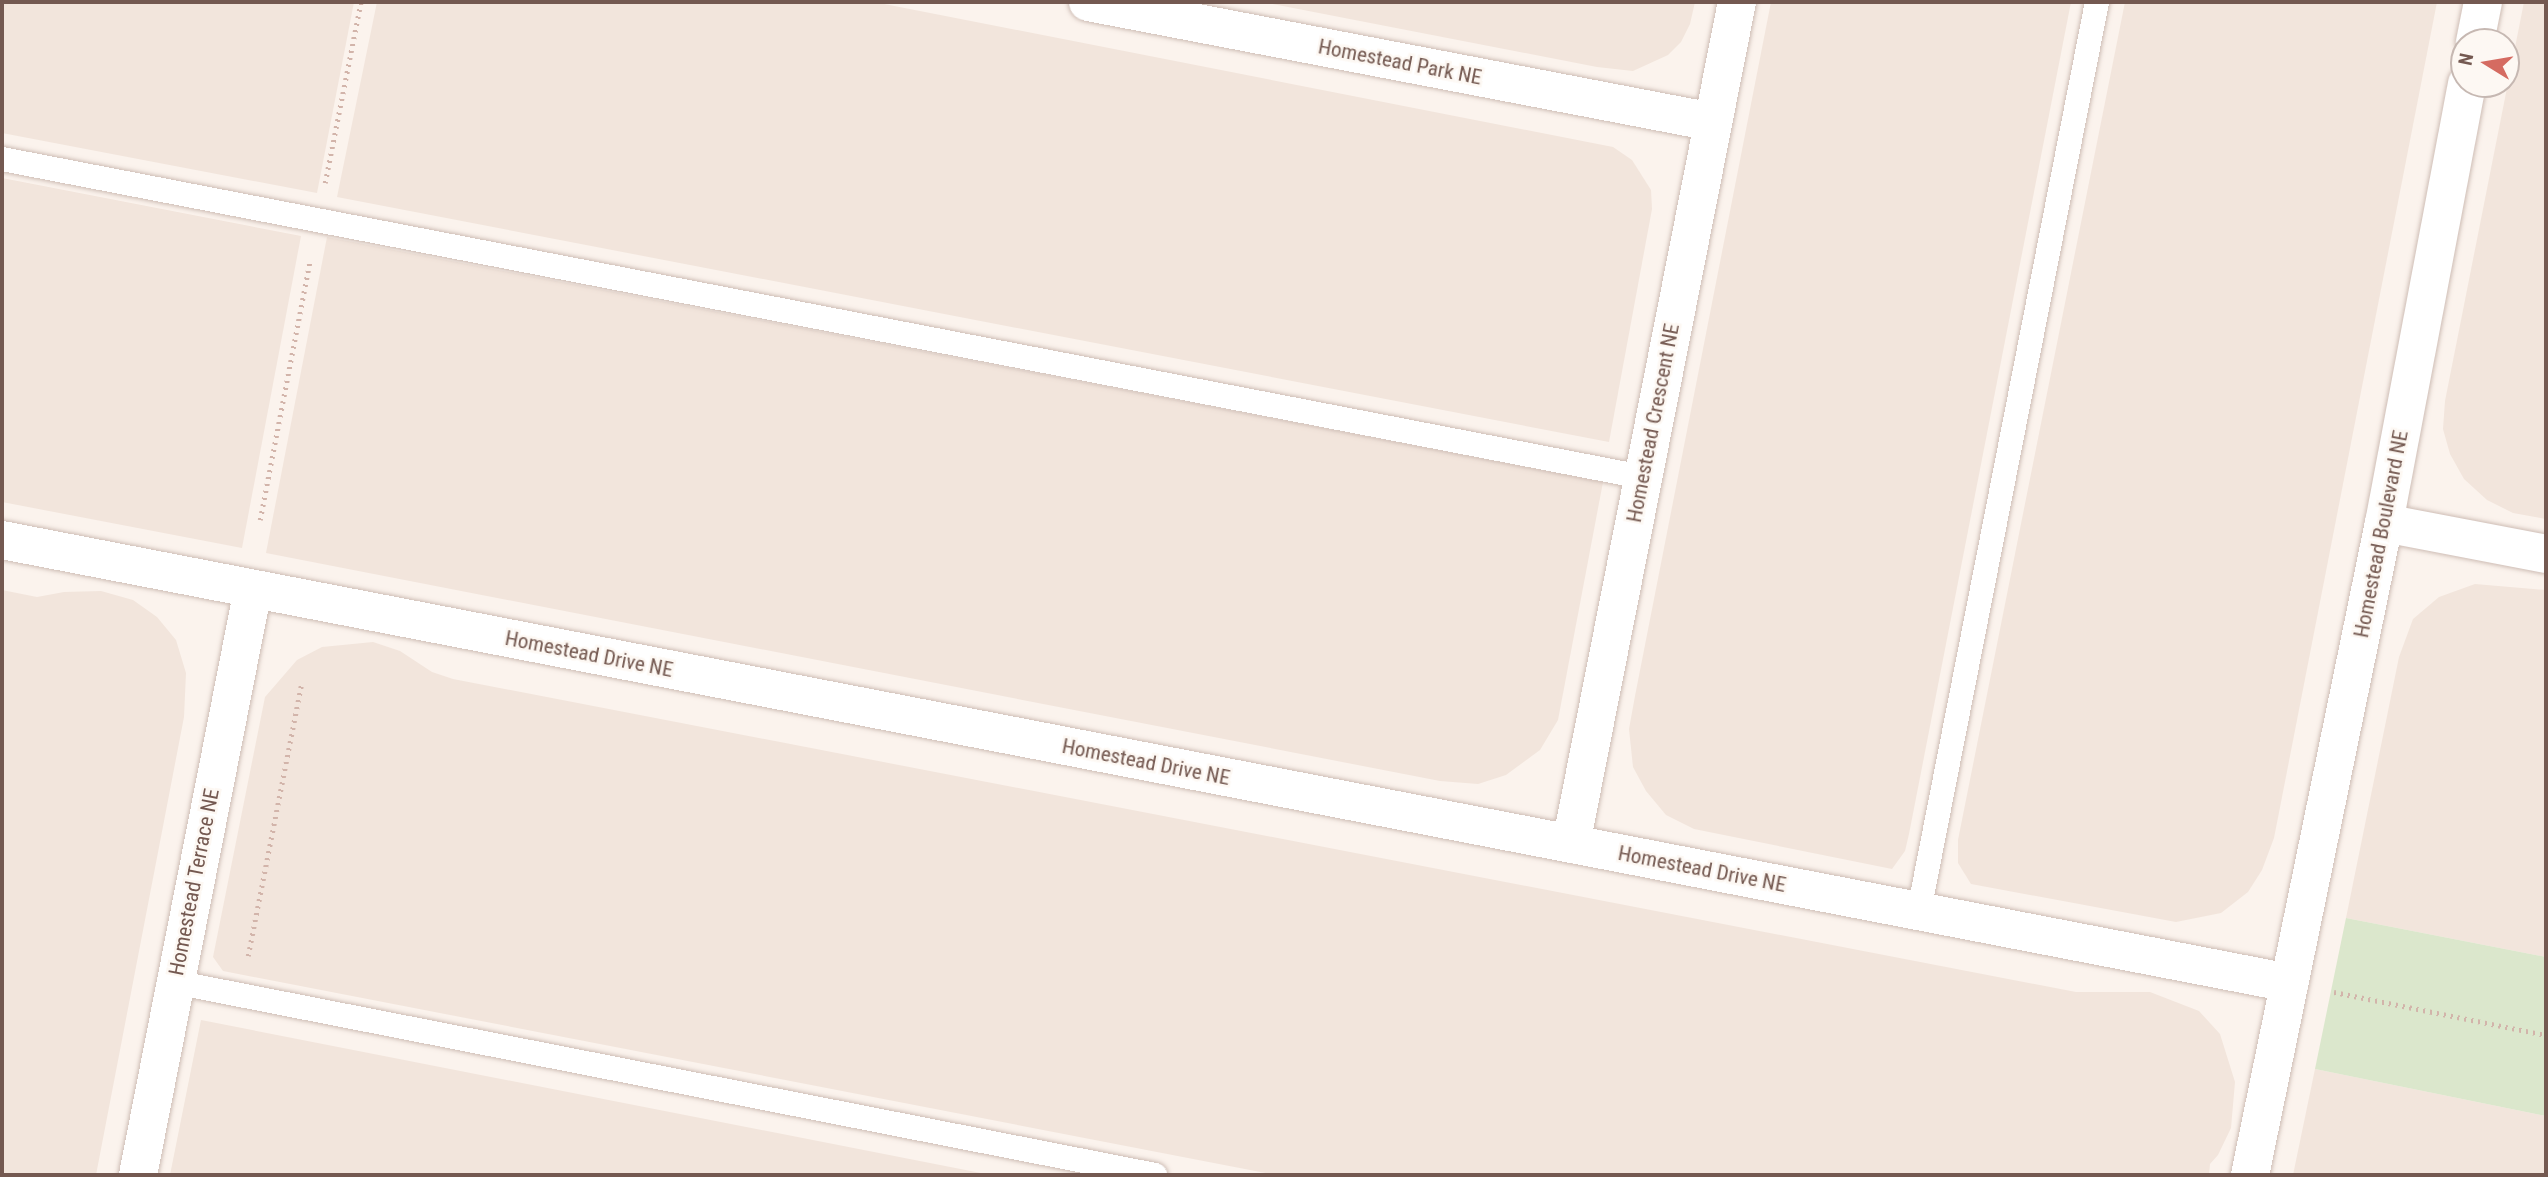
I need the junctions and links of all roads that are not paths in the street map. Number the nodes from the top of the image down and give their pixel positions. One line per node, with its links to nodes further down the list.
1 (1088, 2): 7 (street, Homestead Park NE)
2 (1737, 2): 7 (street, Homestead Crescent NE)
3 (2096, 2): 15 (lane)
4 (2483, 2): 5 (street)
5 (2478, 28)
6 (2464, 98): 10 (street, Homestead Boulevard NE)
7 (1713, 122): 9 (street, Homestead Crescent NE)
8 (2, 159): 9 (lane)
9 (1642, 477): 14 (street, Homestead Crescent NE)
10 (2384, 523): 12 (street); 17 (street, Homestead Boulevard NE)
11 (2, 540): 13 (street, Homestead Drive NE)
12 (2546, 554)
13 (253, 589): 14 (street, Homestead Drive NE); 16 (street, Homestead Terrace NE)
14 (1571, 844): 15 (street, Homestead Drive NE)
15 (1919, 911): 17 (street, Homestead Drive NE)
16 (174, 982): 18 (street, Homestead Terrace NE); 19 (lane)
17 (2290, 984): 20 (street, Homestead Boulevard NE)
18 (138, 1175)
19 (1154, 1175)
20 (2250, 1175)

